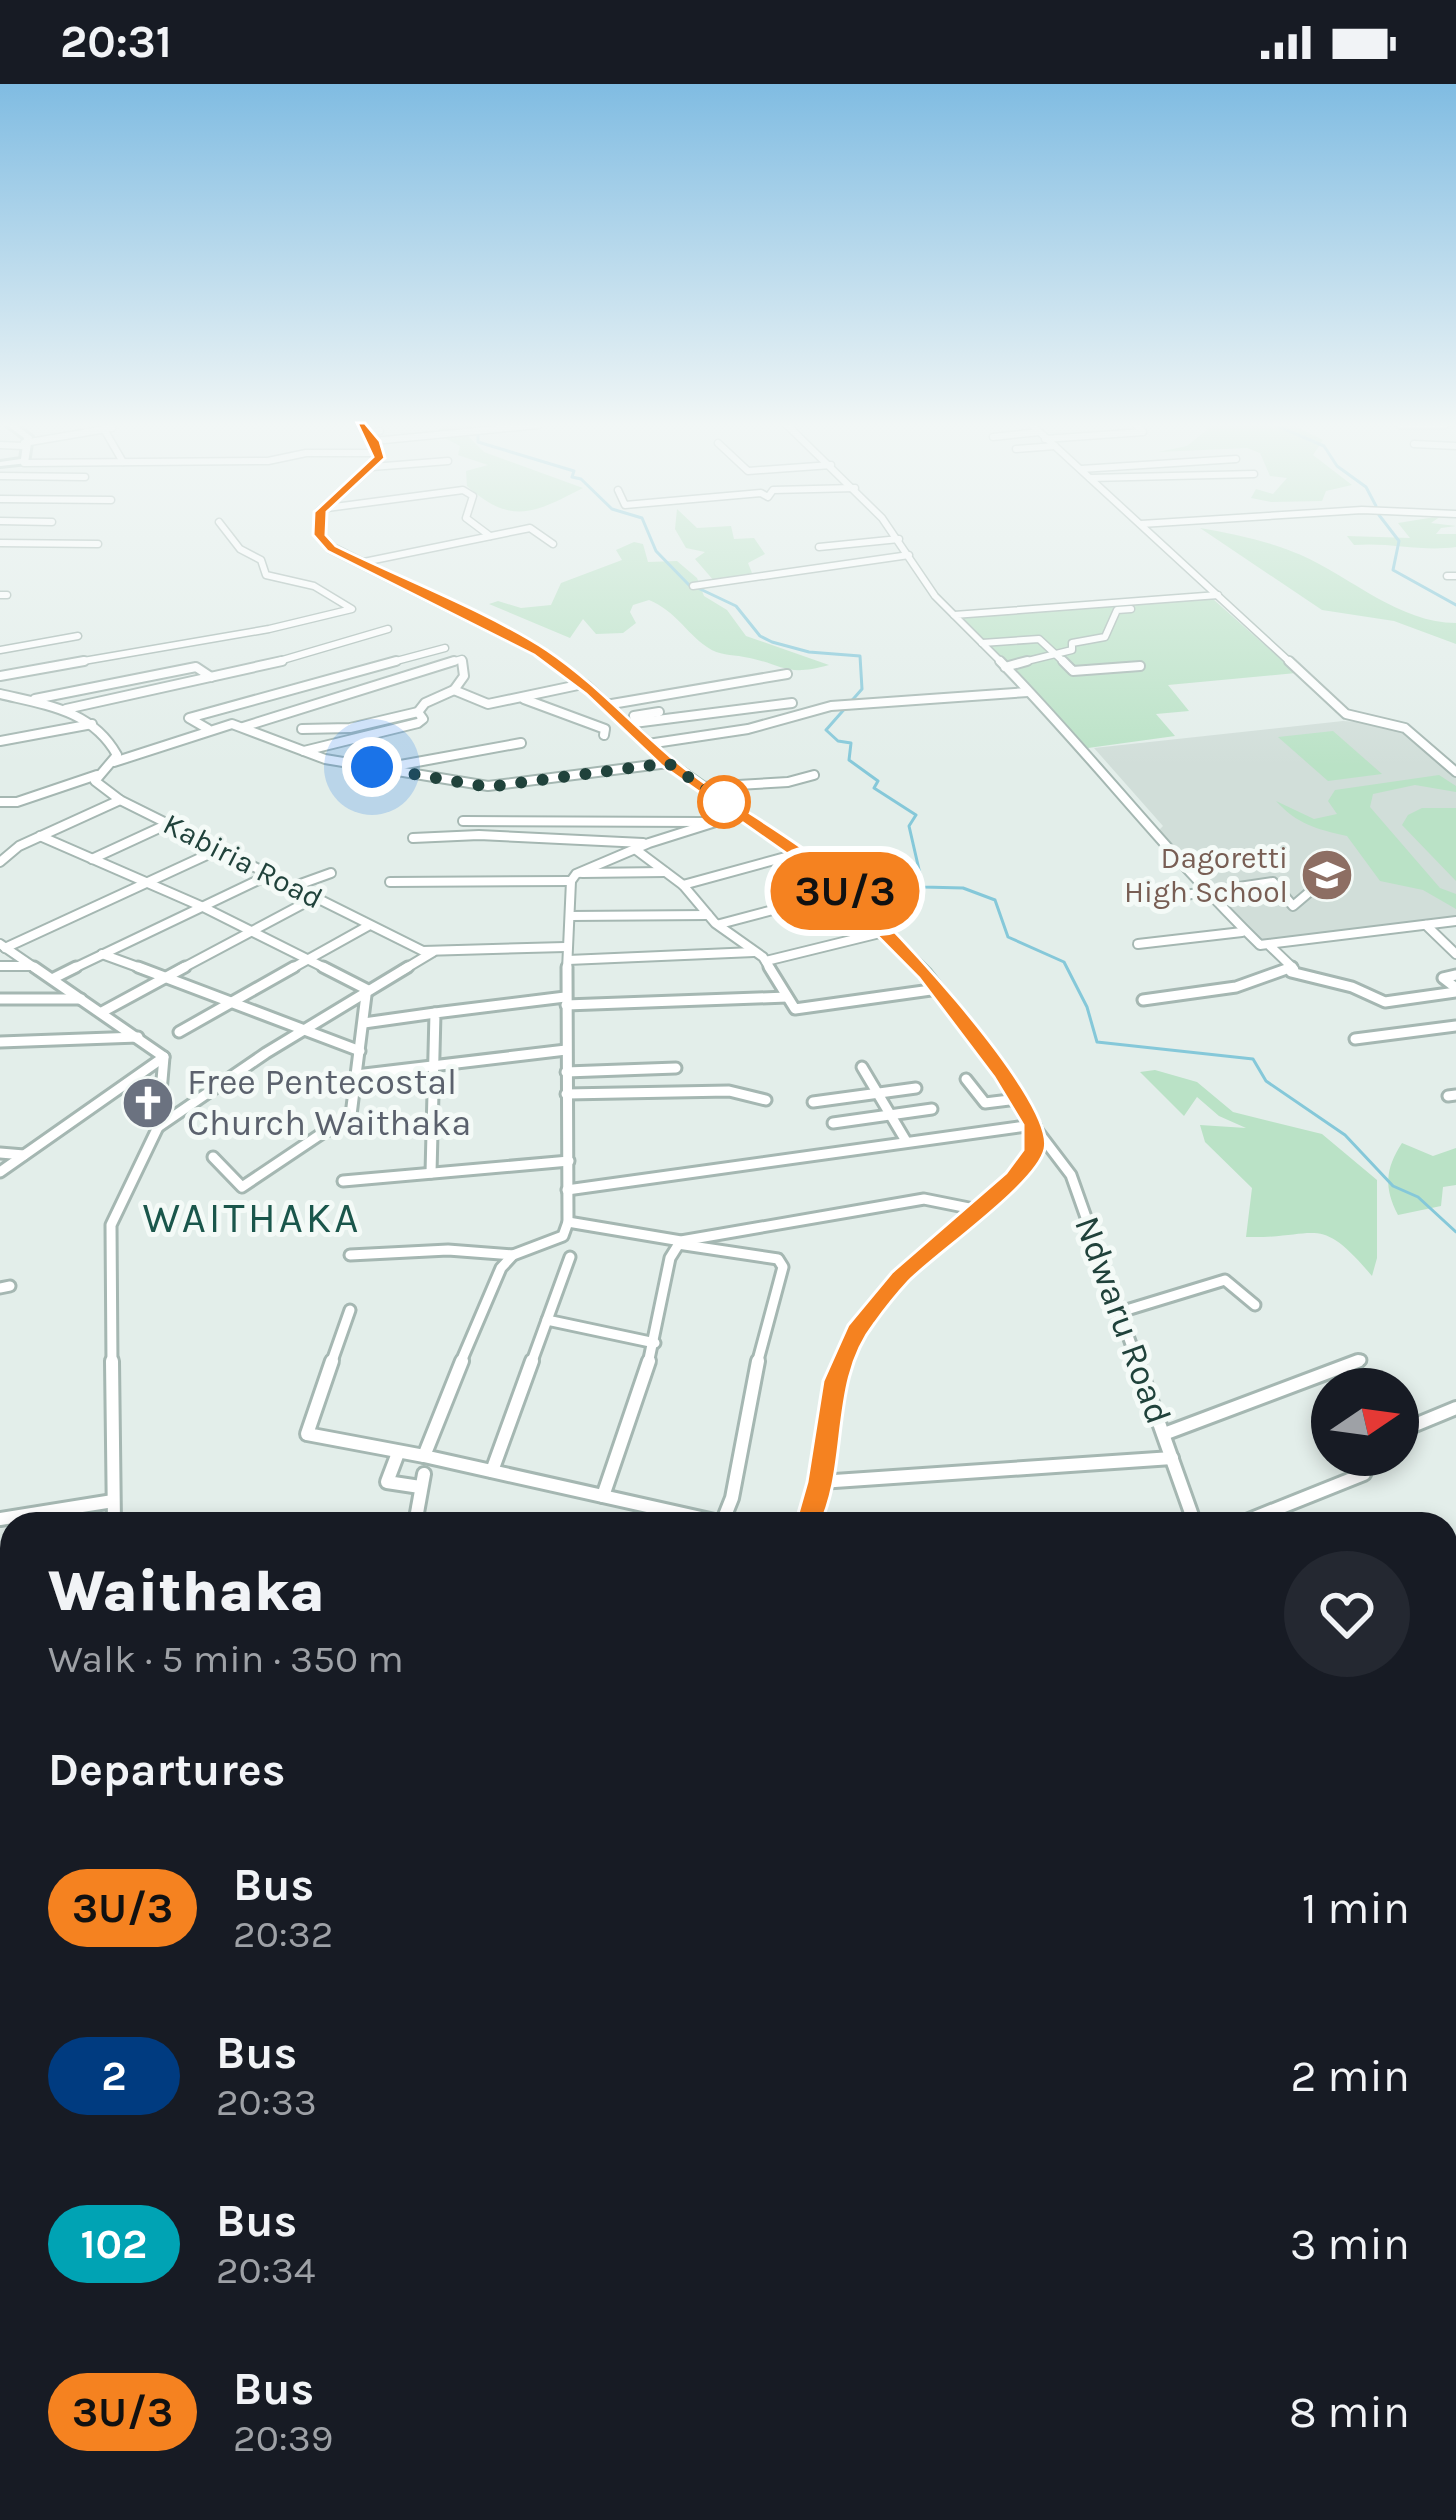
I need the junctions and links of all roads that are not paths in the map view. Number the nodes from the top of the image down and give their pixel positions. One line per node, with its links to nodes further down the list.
1 (232, 539): 26 (street)
2 (323, 539): 12 (main road)
3 (477, 539): 12 (street)
4 (546, 539): 9 (street)
5 (898, 539): 10 (street); 11 (street)
6 (1157, 539): 14 (street)
7 (0, 543): 8 (street)
8 (98, 544)
9 (553, 544)
10 (819, 548)
11 (908, 554): 13 (street); 16 (street)
12 (359, 563): 28 (main road)
13 (693, 586)
14 (1218, 596): 15 (street); 53 (street)
15 (1147, 600): 16 (street); 22 (street)
16 (954, 615): 19 (street)
17 (388, 628): 27 (street)
18 (78, 636): 21 (street)
19 (982, 643): 22 (street); 24 (street)
20 (445, 648): 43 (street)
21 (0, 650)
22 (1053, 652): 23 (street); 24 (street)
23 (1141, 666)
24 (1005, 667): 29 (street)
25 (787, 674): 36 (street)
26 (0, 676)
27 (211, 676): 33 (street); 37 (street)
28 (583, 684): 32 (street); 36 (main road)
29 (1025, 688): 48 (street); 80 (street)
30 (454, 689): 32 (street); 38 (street); 42 (street)
31 (0, 694): 33 (street)
32 (520, 697): 45 (street)
33 (28, 700): 34 (street); 37 (street)
34 (0, 703)
35 (792, 703): 40 (street)
36 (607, 705): 40 (main road)
37 (64, 709): 41 (street)
38 (418, 712): 44 (street); 49 (street)
39 (659, 712): 40 (street)
40 (622, 721): 48 (main road)
41 (92, 724): 46 (street); 50 (street)
42 (243, 727): 43 (street); 49 (street)
43 (208, 729): 50 (street)
44 (302, 729)
45 (604, 734)
46 (0, 741)
47 (521, 743): 52 (street)
48 (648, 744): 51 (main road)
49 (301, 752): 52 (street)
50 (114, 762): 55 (street)
51 (668, 763): 52 (street); 56 (main road)
52 (385, 767)
53 (1456, 772)
54 (814, 775): 56 (street)
55 (97, 776): 57 (street, Kabiria Road); 58 (street)
56 (703, 787): 59 (main road)
57 (121, 800): 62 (street, Kabiria Road); 63 (street)
58 (0, 806)
59 (741, 814): 61 (street); 68 (main road)
60 (463, 820): 61 (street)
61 (711, 822): 65 (street)
62 (170, 823): 66 (street, Kabiria Road); 69 (street)
63 (40, 836): 69 (street); 70 (street)
64 (413, 838): 65 (street)
65 (649, 843): 67 (street)
66 (222, 848): 74 (street, Kabiria Road); 76 (street)
67 (634, 848): 72 (street); 75 (street)
68 (800, 853): 78 (street); 81 (main road)
69 (92, 860): 76 (street)
70 (0, 862)
71 (1324, 868): 80 (street)
72 (669, 872): 75 (street); 78 (street)
73 (331, 873): 79 (street)
74 (271, 874): 79 (street, Kabiria Road); 84 (street)
75 (574, 877): 77 (street); 86 (street)
76 (148, 882): 84 (street); 95 (street)
77 (390, 882)
78 (683, 885): 85 (street)
79 (295, 886): 82 (street, Kabiria Road)
80 (1204, 890): 83 (street); 92 (street)
81 (845, 892): 88 (street); 91 (main road)
82 (316, 897): 90 (street, Kabiria Road); 93 (street)
83 (1158, 899)
84 (203, 908): 93 (street); 99 (street)
85 (708, 915): 86 (street); 88 (street)
86 (570, 916): 97 (street)
87 (1456, 921): 89 (street)
88 (720, 924): 101 (street)
89 (1426, 925): 96 (street); 100 (street)
90 (368, 926): 98 (street, Kabiria Road); 102 (street)
91 (887, 931): 101 (street); 110 (main road)
92 (1242, 932): 94 (street); 96 (street)
93 (249, 933): 102 (street); 108 (street)
94 (1138, 944)
95 (2, 946): 104 (street)
96 (1270, 946): 106 (street)
97 (565, 947): 98 (street, Kabiria Road); 103 (street)
98 (433, 952): 112 (street)
99 (102, 954): 108 (street); 109 (street)
100 (1456, 954)
101 (762, 956): 103 (street); 113 (street)
102 (305, 960): 112 (street); 118 (street)
103 (568, 960): 117 (street)
104 (34, 965): 105 (street); 109 (street)
105 (0, 966)
106 (1291, 972): 111 (street); 116 (street)
107 (1456, 975): 111 (street)
108 (166, 977): 118 (street); 119 (street)
109 (54, 978): 115 (street)
110 (938, 989): 113 (street); 140 (main road)
111 (1456, 990)
112 (367, 993): 121 (street); 123 (street)
113 (788, 997): 117 (street)
114 (0, 999): 115 (street)
115 (84, 999): 119 (street)
116 (1143, 1000)
117 (565, 1001): 120 (street); 128 (street)
118 (227, 1002): 123 (street); 124 (street)
119 (102, 1012): 125 (street)
120 (435, 1013): 121 (street); 131 (street)
121 (364, 1023): 129 (street)
122 (1456, 1026): 126 (street)
123 (304, 1030): 129 (street); 147 (street)
124 (179, 1031)
125 (138, 1037): 127 (street); 130 (street)
126 (1355, 1039)
127 (0, 1042)
128 (566, 1050): 131 (street); 134 (street)
129 (360, 1051): 135 (street)
130 (164, 1057): 147 (street); 150 (street)
131 (432, 1064): 135 (street); 154 (street)
132 (862, 1067): 138 (street)
133 (676, 1068): 134 (street)
134 (566, 1072): 139 (street)
135 (356, 1075): 151 (street)
136 (966, 1079): 140 (street)
137 (916, 1088): 138 (street)
138 (879, 1093): 142 (street); 144 (street)
139 (566, 1094): 141 (street); 152 (street)
140 (1018, 1099): 146 (main road)
141 (766, 1100)
142 (813, 1102)
143 (932, 1109): 144 (street)
144 (891, 1114): 145 (street); 148 (street)
145 (833, 1123)
146 (1033, 1125): 148 (street); 157 (main road); 165 (street, Ndwaru Road)
147 (158, 1127): 179 (street)
148 (906, 1141): 156 (street)
149 (0, 1154): 150 (street)
150 (27, 1156): 153 (street)
151 (213, 1157)
152 (569, 1161): 154 (street); 156 (street)
153 (0, 1172)
154 (431, 1173): 155 (street)
155 (344, 1181)
156 (567, 1190): 158 (street)
157 (979, 1210): 159 (street); 177 (main road)
158 (568, 1222): 159 (street); 161 (street)
159 (680, 1243): 167 (street); 184 (street)
160 (350, 1255): 161 (street)
161 (513, 1255): 173 (street)
162 (570, 1257): 166 (street)
163 (1255, 1305): 165 (street)
164 (350, 1310): 172 (street)
165 (1120, 1312): 171 (street, Ndwaru Road)
166 (547, 1320): 167 (street); 175 (street)
167 (655, 1343): 178 (street)
168 (1360, 1360): 171 (street)
169 (1456, 1408): 170 (street)
170 (1419, 1423)
171 (1164, 1434): 174 (street, Ndwaru Road)
172 (398, 1453): 173 (street); 182 (street)
173 (424, 1456): 175 (street)
174 (1172, 1458): 177 (street); 186 (street, Ndwaru Road)
175 (492, 1472): 178 (street)
176 (1359, 1476): 187 (street)
177 (820, 1482): 185 (main road)
178 (603, 1496): 183 (street)
179 (113, 1501): 180 (street); 181 (street)
180 (44, 1512)
181 (113, 1512)
182 (418, 1512)
183 (675, 1512)
184 (728, 1512)
185 (811, 1512)
186 (1191, 1512)
187 (1269, 1512)

